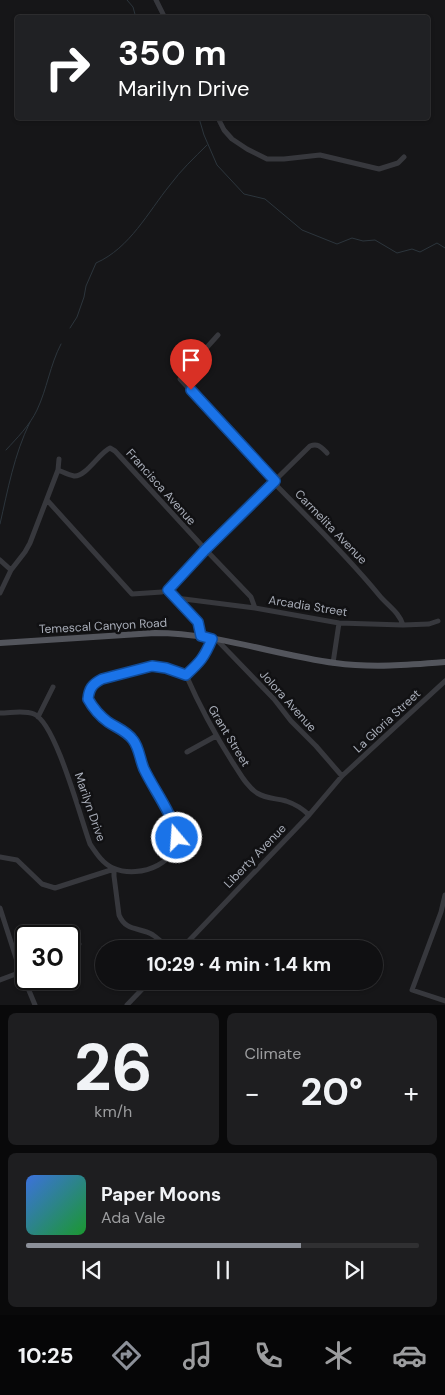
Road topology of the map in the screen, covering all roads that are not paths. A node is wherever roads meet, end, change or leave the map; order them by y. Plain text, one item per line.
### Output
1 (156, 0) edge
2 (164, 15) edge
3 (219, 120) edge
4 (404, 157) dead end
5 (218, 335) dead end
6 (327, 453) dead end
7 (59, 459) dead end
8 (58, 470) junction
9 (275, 481) junction
10 (47, 500) junction
11 (205, 550) junction
12 (0, 560) edge
13 (11, 570) junction
14 (168, 590) junction
15 (0, 594) edge
16 (176, 598) junction
17 (255, 608) junction
18 (438, 621) dead end
19 (339, 623) junction
20 (403, 625) junction
21 (201, 636) junction
22 (215, 640) junction
23 (0, 643) edge
24 (445, 662) edge
25 (333, 663) junction
26 (186, 675) junction
27 (445, 681) edge
28 (53, 687) dead end
29 (0, 714) edge
30 (38, 717) junction
31 (216, 736) junction
32 (186, 752) dead end
33 (342, 776) junction
34 (309, 814) junction
35 (0, 857) edge
36 (114, 869) junction
37 (445, 895) edge
38 (0, 908) edge
39 (6, 929) junction
40 (0, 930) edge
41 (159, 940) edge
42 (190, 940) edge
43 (15, 955) edge
44 (15, 974) edge
45 (0, 980) edge
46 (29, 990) edge
47 (141, 990) edge
48 (445, 1001) edge
49 (35, 1005) edge
50 (126, 1005) edge

1 - 2 street
3 - 4 street
5 - 9 street, Carmelita Avenue
6 - 9 street
7 - 8 street
8 - 10 street
8 - 11 street, Francisca Avenue
9 - 11 street
9 - 20 street, Carmelita Avenue
10 - 13 street
10 - 14 street
11 - 14 street
11 - 17 street, Francisca Avenue
12 - 13 street
13 - 15 street
14 - 16 street
16 - 17 street, Arcadia Street
16 - 21 street
17 - 19 street, Arcadia Street
18 - 20 street, Arcadia Street
19 - 20 street, Arcadia Street
19 - 25 street
21 - 22 main road, Temescal Canyon Road
21 - 23 main road, Temescal Canyon Road
22 - 25 main road, Temescal Canyon Road
22 - 26 street
22 - 33 street, Jolora Avenue
24 - 25 main road, Temescal Canyon Road
26 - 31 street, Grant Street
26 - 36 street
27 - 33 street, La Gloria Street
28 - 30 street
29 - 30 street
30 - 36 street, Marilyn Drive
31 - 32 street
31 - 34 street, Grant Street
33 - 34 street, Liberty Avenue
34 - 42 street, Liberty Avenue
35 - 36 street
36 - 41 street
37 - 48 street
38 - 39 street
39 - 40 street
39 - 43 street
44 - 45 street
46 - 49 street
47 - 50 street

